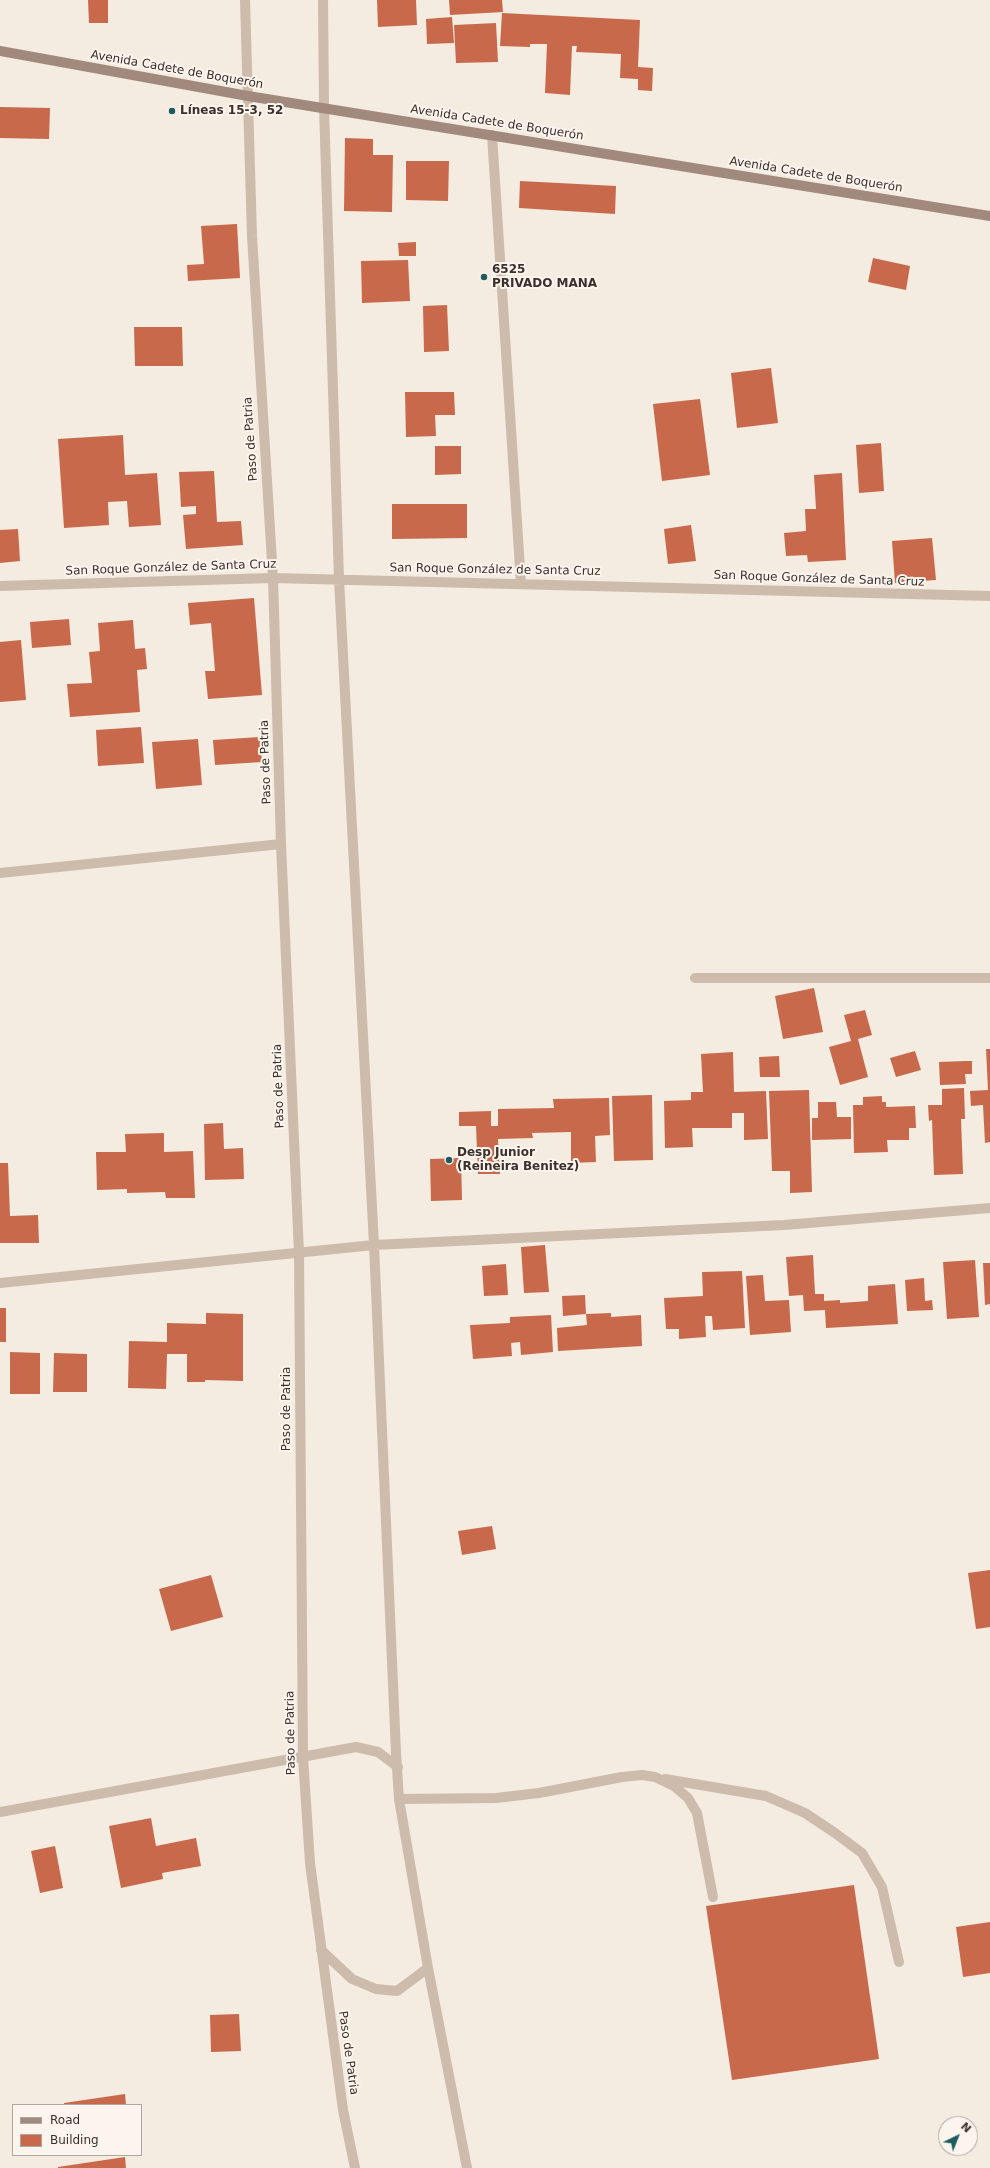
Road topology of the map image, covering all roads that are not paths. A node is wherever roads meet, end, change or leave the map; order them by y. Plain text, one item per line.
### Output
1 (245, 0) edge
2 (323, 0) edge
3 (0, 51) edge
4 (248, 96) junction
5 (324, 107) junction
6 (492, 135) junction
7 (990, 216) edge
8 (273, 578) junction
9 (339, 579) junction
10 (521, 584) junction
11 (0, 586) edge
12 (990, 596) edge
13 (282, 844) junction
14 (0, 873) edge
15 (695, 978) dead end
16 (990, 978) edge
17 (990, 1208) edge
18 (374, 1245) junction
19 (299, 1253) junction
20 (0, 1283) edge
21 (303, 1757) junction
22 (398, 1767) junction
23 (655, 1777) junction
24 (400, 1799) junction
25 (0, 1812) edge
26 (713, 1897) dead end
27 (321, 1950) junction
28 (899, 1962) dead end
29 (428, 1968) junction
30 (355, 2168) edge
31 (467, 2168) edge

1 - 4 street, Paso de Patria
2 - 5 street
3 - 4 main road, Avenida Cadete de Boquerón
4 - 5 main road, Avenida Cadete de Boquerón
4 - 8 street, Paso de Patria
5 - 6 main road, Avenida Cadete de Boquerón
5 - 9 street
6 - 7 main road, Avenida Cadete de Boquerón
6 - 10 street
8 - 9 street, San Roque González de Santa Cruz
8 - 11 street, San Roque González de Santa Cruz
8 - 13 street, Paso de Patria
9 - 10 street, San Roque González de Santa Cruz
9 - 18 street
10 - 12 street, San Roque González de Santa Cruz
13 - 14 street
13 - 19 street, Paso de Patria
15 - 16 street
17 - 18 street
18 - 19 street
18 - 22 street
19 - 20 street
19 - 21 street, Paso de Patria
21 - 22 street
21 - 25 street
21 - 27 street, Paso de Patria
22 - 24 street
23 - 24 street
23 - 26 street
23 - 28 street
24 - 29 street
27 - 29 street
27 - 30 street, Paso de Patria
29 - 31 street

